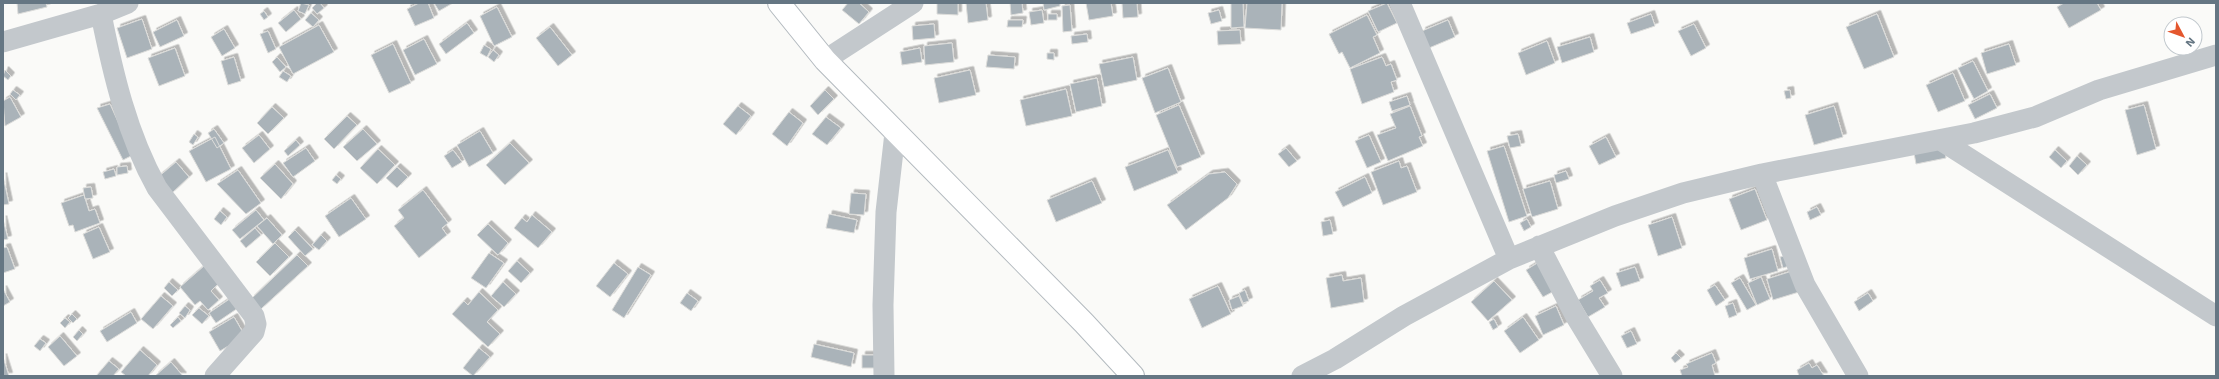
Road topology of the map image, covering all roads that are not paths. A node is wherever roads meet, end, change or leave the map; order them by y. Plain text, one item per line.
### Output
1 (128, 3) edge
2 (779, 3) edge
3 (913, 3) edge
4 (1400, 3) edge
5 (100, 14) junction
6 (3, 42) edge
7 (2216, 55) edge
8 (826, 60) junction
9 (895, 133) junction
10 (1942, 141) junction
11 (1762, 174) junction
12 (1540, 246) junction
13 (1509, 259) junction
14 (2216, 316) edge
15 (215, 376) edge
16 (884, 376) edge
17 (1133, 376) edge
18 (1302, 376) edge
19 (1612, 376) edge
20 (1858, 376) edge

1 - 5 street
2 - 8 street
3 - 8 street
4 - 13 street
5 - 6 street
5 - 15 street
7 - 10 street
8 - 9 street
9 - 16 street
9 - 17 street
10 - 11 street
10 - 14 street
11 - 12 street
11 - 20 street
12 - 13 street
12 - 19 street
13 - 18 street

